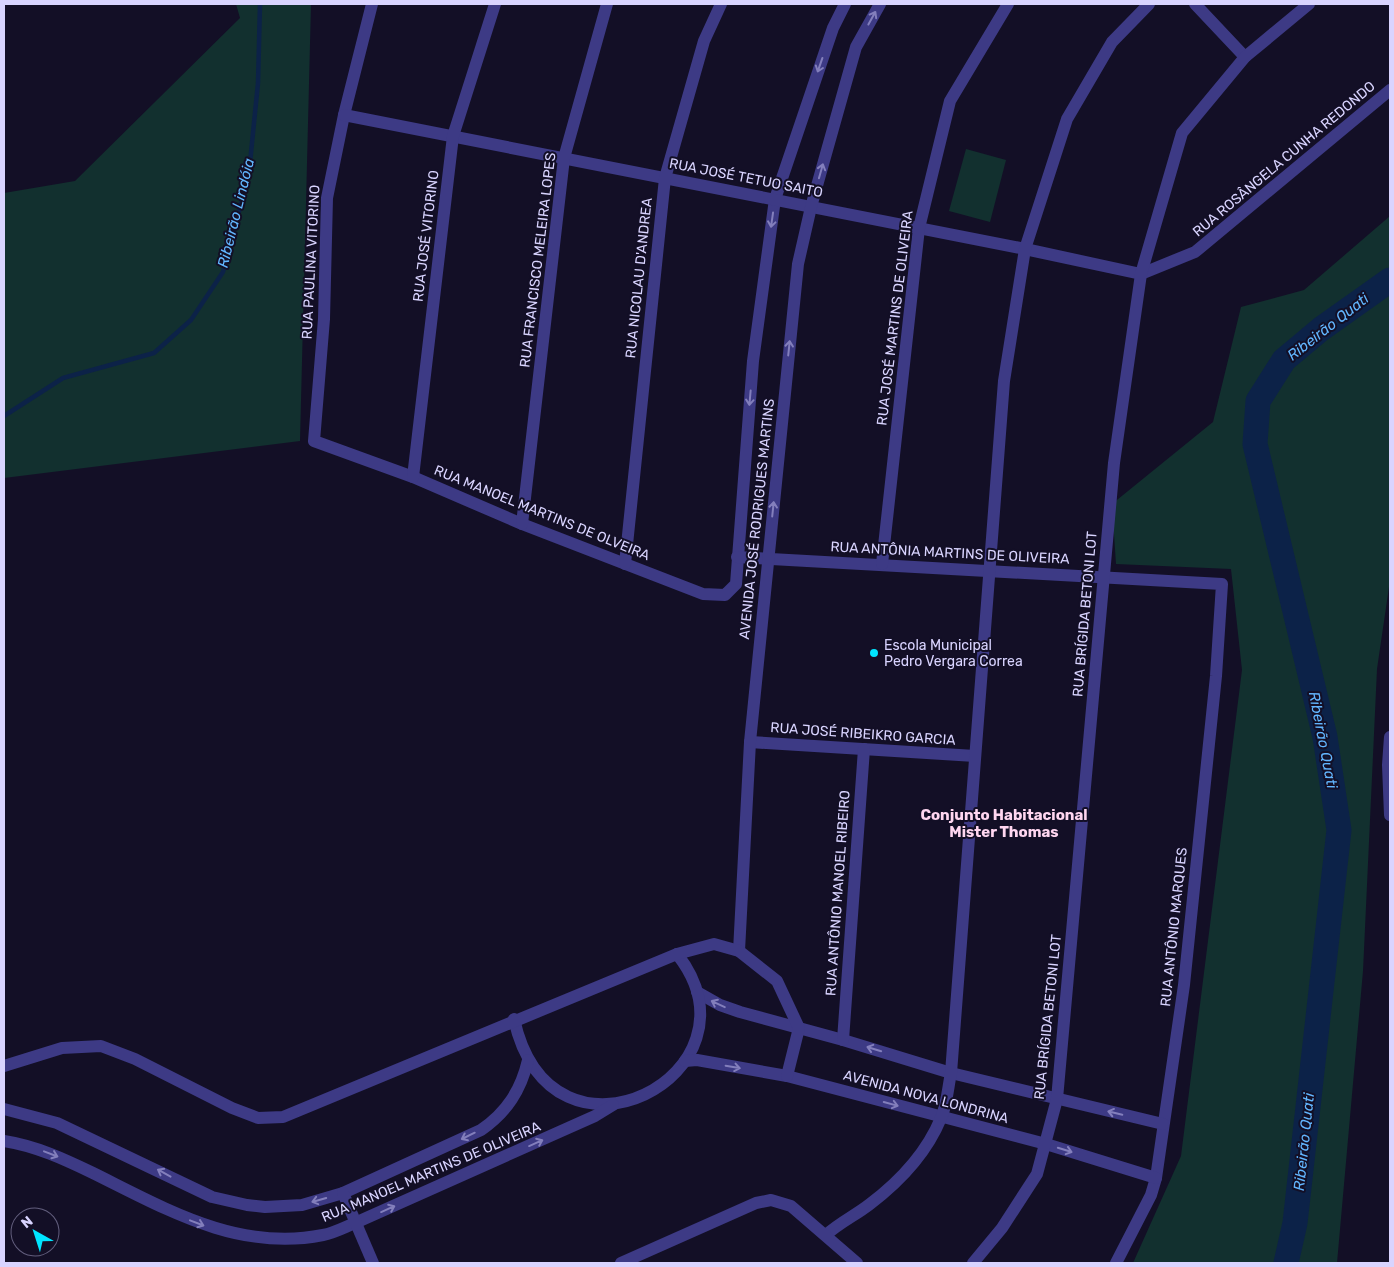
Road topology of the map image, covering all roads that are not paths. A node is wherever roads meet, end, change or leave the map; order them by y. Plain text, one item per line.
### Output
1 (372, 4) edge
2 (495, 4) edge
3 (607, 4) edge
4 (721, 4) edge
5 (845, 4) edge
6 (880, 4) edge
7 (1008, 4) edge
8 (1149, 4) edge
9 (1195, 4) edge
10 (1309, 4) edge
11 (1245, 57) junction
12 (1390, 90) edge
13 (344, 115) junction
14 (453, 136) junction
15 (564, 158) junction
16 (665, 178) junction
17 (775, 199) junction
18 (811, 207) junction
19 (918, 228) junction
20 (1025, 249) junction
21 (1141, 274) junction
22 (314, 437) joint
23 (413, 477) junction
24 (522, 524) junction
25 (737, 557) junction
26 (768, 558) junction
27 (625, 564) junction
28 (882, 564) junction
29 (989, 570) junction
30 (1103, 576) junction
31 (1222, 584) joint
32 (1390, 737) edge
33 (750, 742) junction
34 (864, 749) junction
35 (975, 756) junction
36 (1389, 764) edge
37 (1390, 815) edge
38 (740, 951) junction
39 (677, 954) junction
40 (697, 992) junction
41 (514, 1019) junction
42 (799, 1028) junction
43 (843, 1040) junction
44 (528, 1060) junction
45 (685, 1061) junction
46 (4, 1066) edge
47 (951, 1073) junction
48 (787, 1076) junction
49 (1057, 1099) junction
50 (613, 1104) junction
51 (4, 1109) edge
52 (941, 1118) junction
53 (1163, 1124) junction
54 (4, 1141) edge
55 (1046, 1144) junction
56 (1156, 1178) junction
57 (343, 1193) junction
58 (356, 1223) junction
59 (826, 1235) junction
60 (373, 1263) edge
61 (621, 1263) edge
62 (857, 1263) edge
63 (973, 1263) edge
64 (1116, 1263) edge

1 - 13 street, RUA PAULINA VITORINO
2 - 14 street, RUA JOSÉ VITORINO
3 - 15 street, RUA FRANCISCO MELEIRA LOPES
4 - 16 street, RUA NICOLAU D'ANDREA
5 -> 17 street, AVENIDA JOSÉ RODRIGUES MARTINS
18 -> 6 street, AVENIDA JOSÉ RODRIGUES MARTINS
7 - 19 street, RUA JOSÉ MARTINS DE OLIVEIRA
8 - 20 street
9 - 11 street
10 - 11 street, RUA BRÍGIDA BETONI LOT
11 - 21 street, RUA BRÍGIDA BETONI LOT
12 - 21 street, RUA ROSÂNGELA CUNHA REDONDO
13 - 14 street, RUA JOSÉ TETUO SAITO
13 - 22 street, RUA PAULINA VITORINO
14 - 15 street, RUA JOSÉ TETUO SAITO
14 - 23 street, RUA JOSÉ VITORINO
15 - 16 street, RUA JOSÉ TETUO SAITO
15 - 24 street, RUA FRANCISCO MELEIRA LOPES
16 - 17 street, RUA JOSÉ TETUO SAITO
16 - 27 street, RUA NICOLAU D'ANDREA
17 - 18 street, RUA JOSÉ TETUO SAITO
17 -> 25 street, AVENIDA JOSÉ RODRIGUES MARTINS
18 - 19 street, RUA JOSÉ TETUO SAITO
26 -> 18 street, AVENIDA JOSÉ RODRIGUES MARTINS
19 - 20 street, RUA JOSÉ TETUO SAITO
19 - 28 street, RUA JOSÉ MARTINS DE OLIVEIRA
20 - 21 street, RUA JOSÉ TETUO SAITO
20 - 29 street
21 - 30 street, RUA BRÍGIDA BETONI LOT
22 - 23 street, RUA MANOEL MARTINS DE OLVEIRA
23 - 24 street, RUA MANOEL MARTINS DE OLVEIRA
24 - 27 street, RUA MANOEL MARTINS DE OLVEIRA
25 - 26 street, RUA ANTÔNIA MARTINS DE OLIVEIRA
25 - 27 street, RUA MANOEL MARTINS DE OLVEIRA
26 - 28 street, RUA ANTÔNIA MARTINS DE OLIVEIRA
26 - 33 street, AVENIDA JOSÉ RODRIGUES MARTINS
28 - 29 street, RUA ANTÔNIA MARTINS DE OLIVEIRA
29 - 30 street, RUA ANTÔNIA MARTINS DE OLIVEIRA
29 - 35 street
30 - 31 street, RUA ANTÔNIA MARTINS DE OLIVEIRA
30 - 49 street, RUA BRÍGIDA BETONI LOT
31 - 53 street, RUA ANTÔNIO MARQUES
32 - 36 street
33 - 34 street, RUA JOSÉ RIBEIKRO GARCIA
33 - 38 street, AVENIDA JOSÉ RODRIGUES MARTINS
34 - 35 street, RUA JOSÉ RIBEIKRO GARCIA
34 - 43 street, RUA ANTÔNIO MANOEL RIBEIRO
35 - 47 street
36 - 37 street
38 - 39 street
38 - 42 street
39 - 40 street
39 - 41 street
42 -> 40 street
40 - 45 street
41 - 44 street
41 - 46 street
42 - 43 street
42 - 48 street
47 -> 43 street
44 - 50 street
44 -> 57 street
45 -> 48 street, AVENIDA NOVA LONDRINA
45 - 50 street
47 - 49 street
47 - 52 street
48 -> 52 street, AVENIDA NOVA LONDRINA
53 -> 49 street
49 - 55 street, RUA BRÍGIDA BETONI LOT
58 -> 50 street, RUA MANOEL MARTINS DE OLIVEIRA
57 -> 51 street
52 - 55 street, AVENIDA NOVA LONDRINA
52 - 59 street
53 - 56 street, RUA ANTÔNIO MARQUES
54 -> 58 street, RUA MANOEL MARTINS DE OLIVEIRA
55 -> 56 street, AVENIDA NOVA LONDRINA
55 - 63 street, RUA BRÍGIDA BETONI LOT
56 - 64 street, RUA ANTÔNIO MARQUES
57 - 58 street
58 - 60 street
59 - 61 street
59 - 62 street

